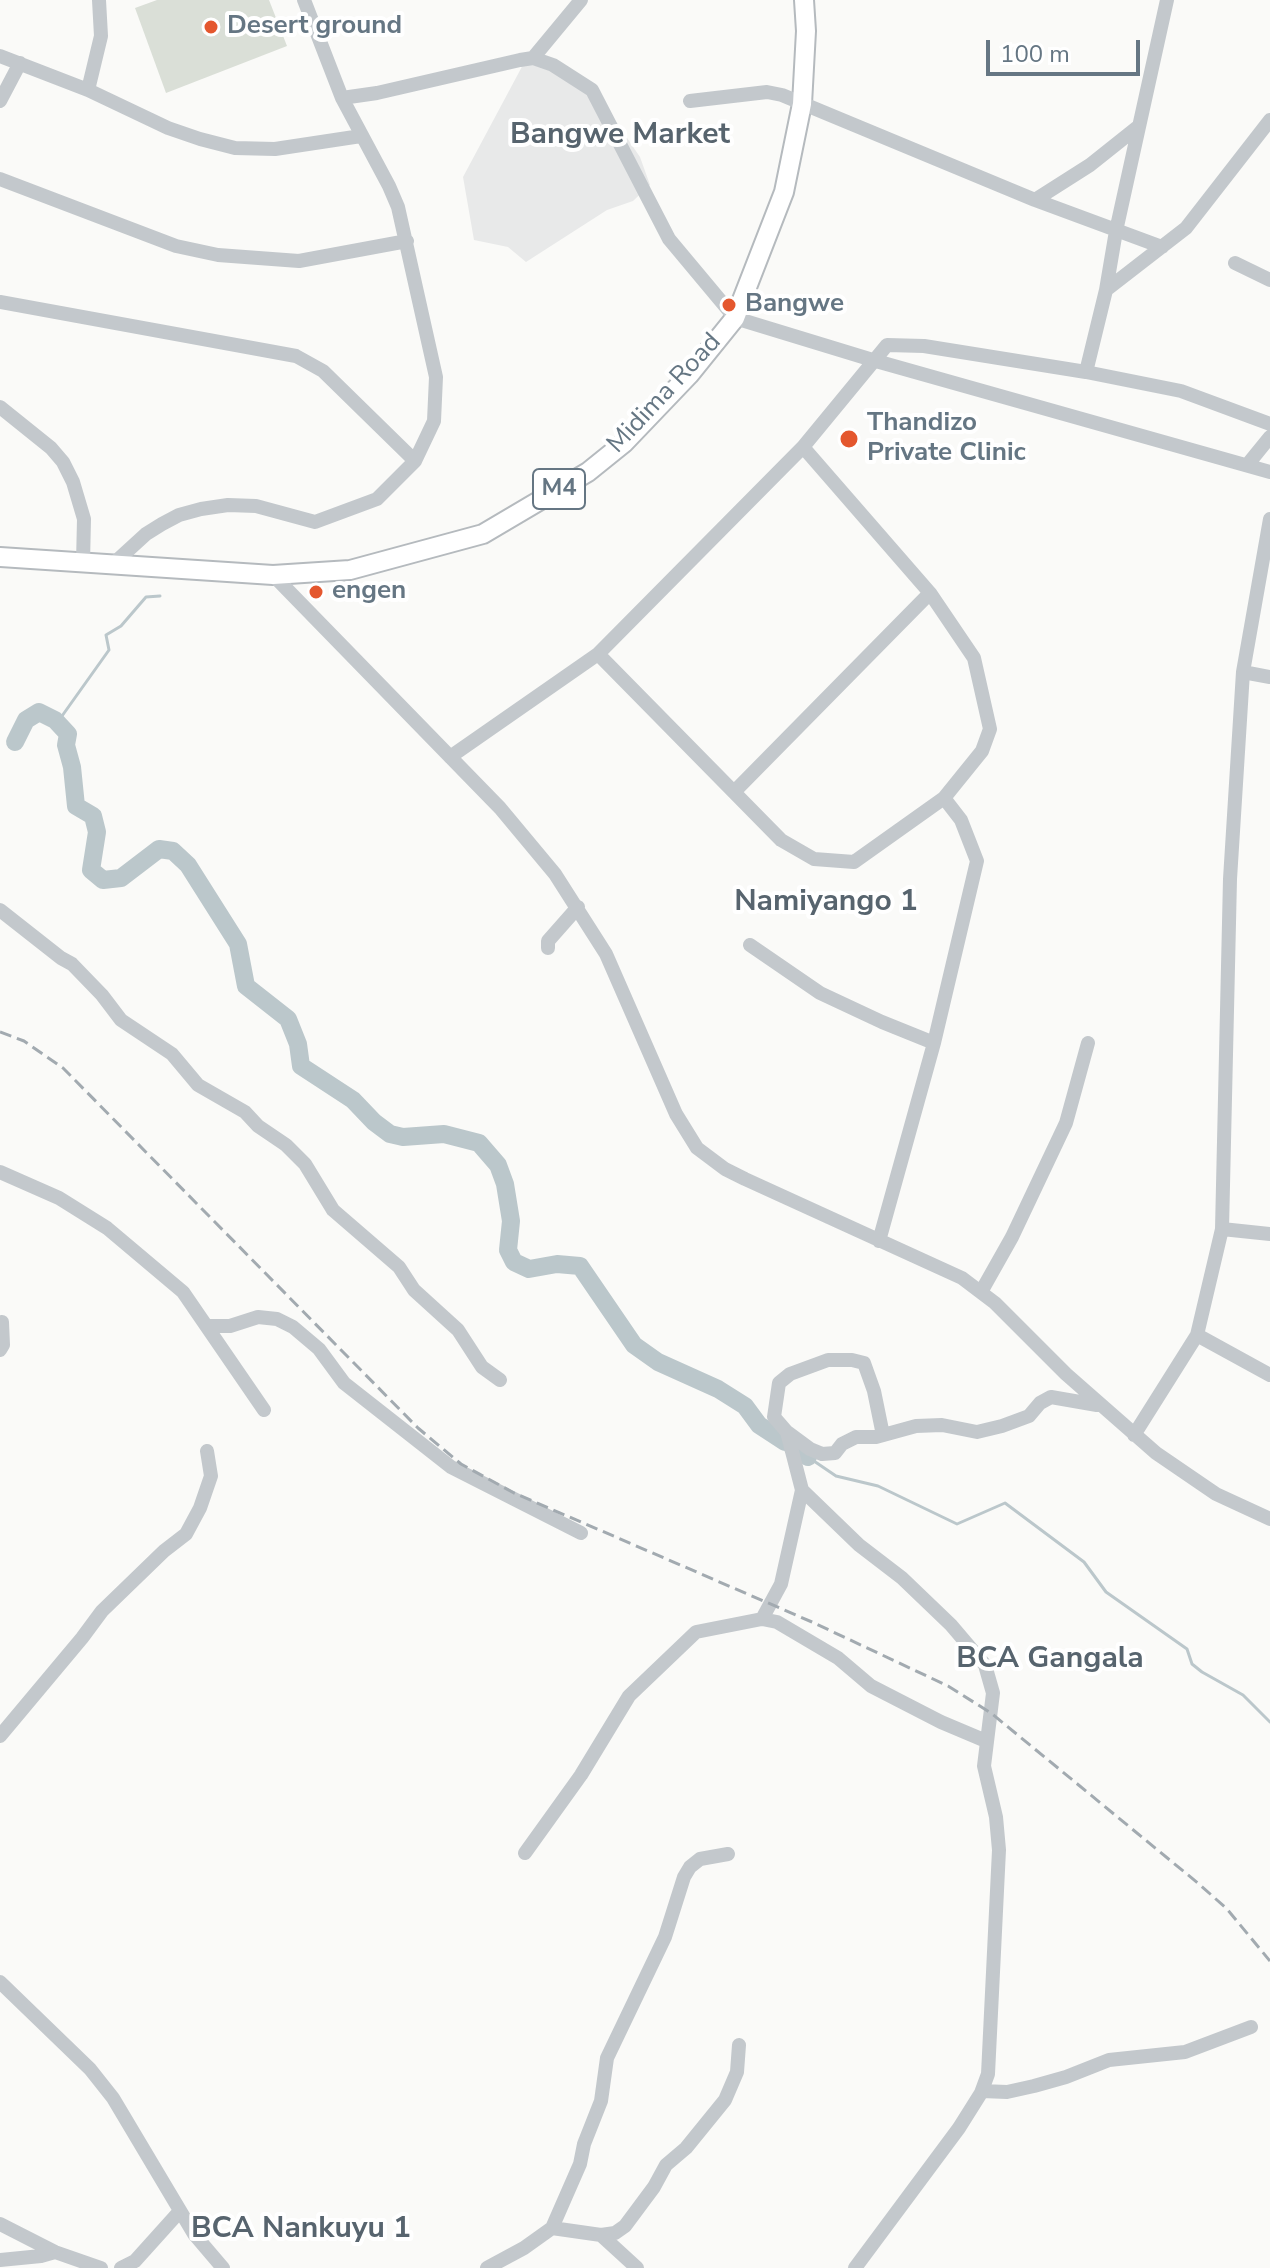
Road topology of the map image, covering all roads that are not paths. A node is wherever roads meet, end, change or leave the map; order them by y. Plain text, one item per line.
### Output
1 (99, 0) edge
2 (304, 0) edge
3 (581, 0) edge
4 (804, 0) edge
5 (1167, 0) edge
6 (0, 56) edge
7 (533, 58) junction
8 (20, 63) junction
9 (88, 90) junction
10 (342, 98) junction
11 (0, 101) edge
12 (690, 101) dead end
13 (802, 104) junction
14 (1270, 120) edge
15 (1139, 126) junction
16 (361, 136) junction
17 (0, 179) edge
18 (1035, 200) junction
19 (1116, 231) junction
20 (407, 241) junction
21 (1162, 247) junction
22 (1235, 263) dead end
23 (1270, 280) edge
24 (1106, 290) junction
25 (0, 302) edge
26 (735, 318) junction
27 (876, 361) junction
28 (1086, 372) junction
29 (0, 407) edge
30 (1270, 424) edge
31 (1270, 437) edge
32 (803, 447) junction
33 (415, 461) junction
34 (1248, 464) junction
35 (1270, 472) edge
36 (1270, 519) edge
37 (0, 557) edge
38 (83, 563) junction
39 (111, 566) junction
40 (273, 575) junction
41 (930, 593) junction
42 (598, 654) junction
43 (1243, 672) junction
44 (1270, 677) edge
45 (450, 757) junction
46 (734, 792) junction
47 (944, 798) junction
48 (578, 907) junction
49 (0, 910) edge
50 (750, 945) dead end
51 (548, 948) dead end
52 (934, 1043) junction
53 (1088, 1043) dead end
54 (0, 1172) edge
55 (1222, 1229) junction
56 (1270, 1234) edge
57 (879, 1241) junction
58 (981, 1292) junction
59 (2, 1322) edge
60 (207, 1326) junction
61 (1197, 1335) junction
62 (0, 1350) edge
63 (1270, 1375) edge
64 (500, 1380) dead end
65 (1101, 1406) junction
66 (264, 1410) dead end
67 (787, 1432) junction
68 (883, 1435) junction
69 (1134, 1435) junction
70 (207, 1451) dead end
71 (802, 1490) junction
72 (1270, 1519) edge
73 (581, 1533) dead end
74 (762, 1619) junction
75 (0, 1736) edge
76 (986, 1741) junction
77 (525, 1853) dead end
78 (728, 1854) dead end
79 (0, 1982) edge
80 (1251, 2027) dead end
81 (739, 2045) dead end
82 (982, 2091) junction
83 (180, 2211) junction
84 (0, 2224) edge
85 (552, 2228) junction
86 (601, 2235) junction
87 (55, 2252) junction
88 (0, 2260) edge
89 (99, 2268) edge
90 (121, 2268) edge
91 (223, 2268) edge
92 (487, 2268) edge
93 (637, 2268) edge
94 (855, 2268) edge

1 - 9 street
2 - 10 street
3 - 7 street
4 - 13 main road, Midima Road / M4
5 - 15 street
6 - 8 street
7 - 10 street
7 - 26 street
8 - 9 street
8 - 11 street
9 - 16 street
10 - 16 street
12 - 13 street
13 - 18 street
13 - 26 main road, Midima Road / M4
14 - 21 street
15 - 18 street
15 - 19 street
16 - 20 street
17 - 20 street
18 - 19 street
19 - 21 street
19 - 24 street
20 - 33 street
21 - 24 street
22 - 23 street
24 - 28 street
25 - 33 street
26 - 27 street
26 - 40 main road, Midima Road / M4
27 - 28 street
27 - 32 street
27 - 34 street
28 - 30 street
29 - 38 street
31 - 34 street
32 - 41 street
32 - 42 street
33 - 39 street
34 - 35 street
36 - 43 street
37 - 38 main road, Midima Road / M4
38 - 39 main road, Midima Road / M4
39 - 40 main road, Midima Road / M4
40 - 45 street
41 - 46 street
41 - 47 street
42 - 45 street
42 - 46 street
43 - 44 street
43 - 55 street
45 - 48 street
46 - 47 street
47 - 52 street
48 - 51 street
48 - 57 street
49 - 64 street
50 - 52 street
52 - 57 street
53 - 58 street
54 - 60 street
55 - 56 street
55 - 61 street
57 - 58 street
58 - 65 street
59 - 62 street
60 - 66 street
60 - 73 street
61 - 63 street
61 - 69 street
65 - 68 street
65 - 69 street
67 - 68 street
67 - 68 street
67 - 71 street
69 - 72 street
70 - 75 street
71 - 74 street
71 - 76 street
74 - 76 street
74 - 77 street
76 - 82 street
78 - 85 street
79 - 83 street
80 - 82 street
81 - 86 street
82 - 94 street
83 - 90 street
83 - 91 street
84 - 87 street
85 - 86 street
85 - 92 street
86 - 93 street
87 - 88 street
87 - 89 street

